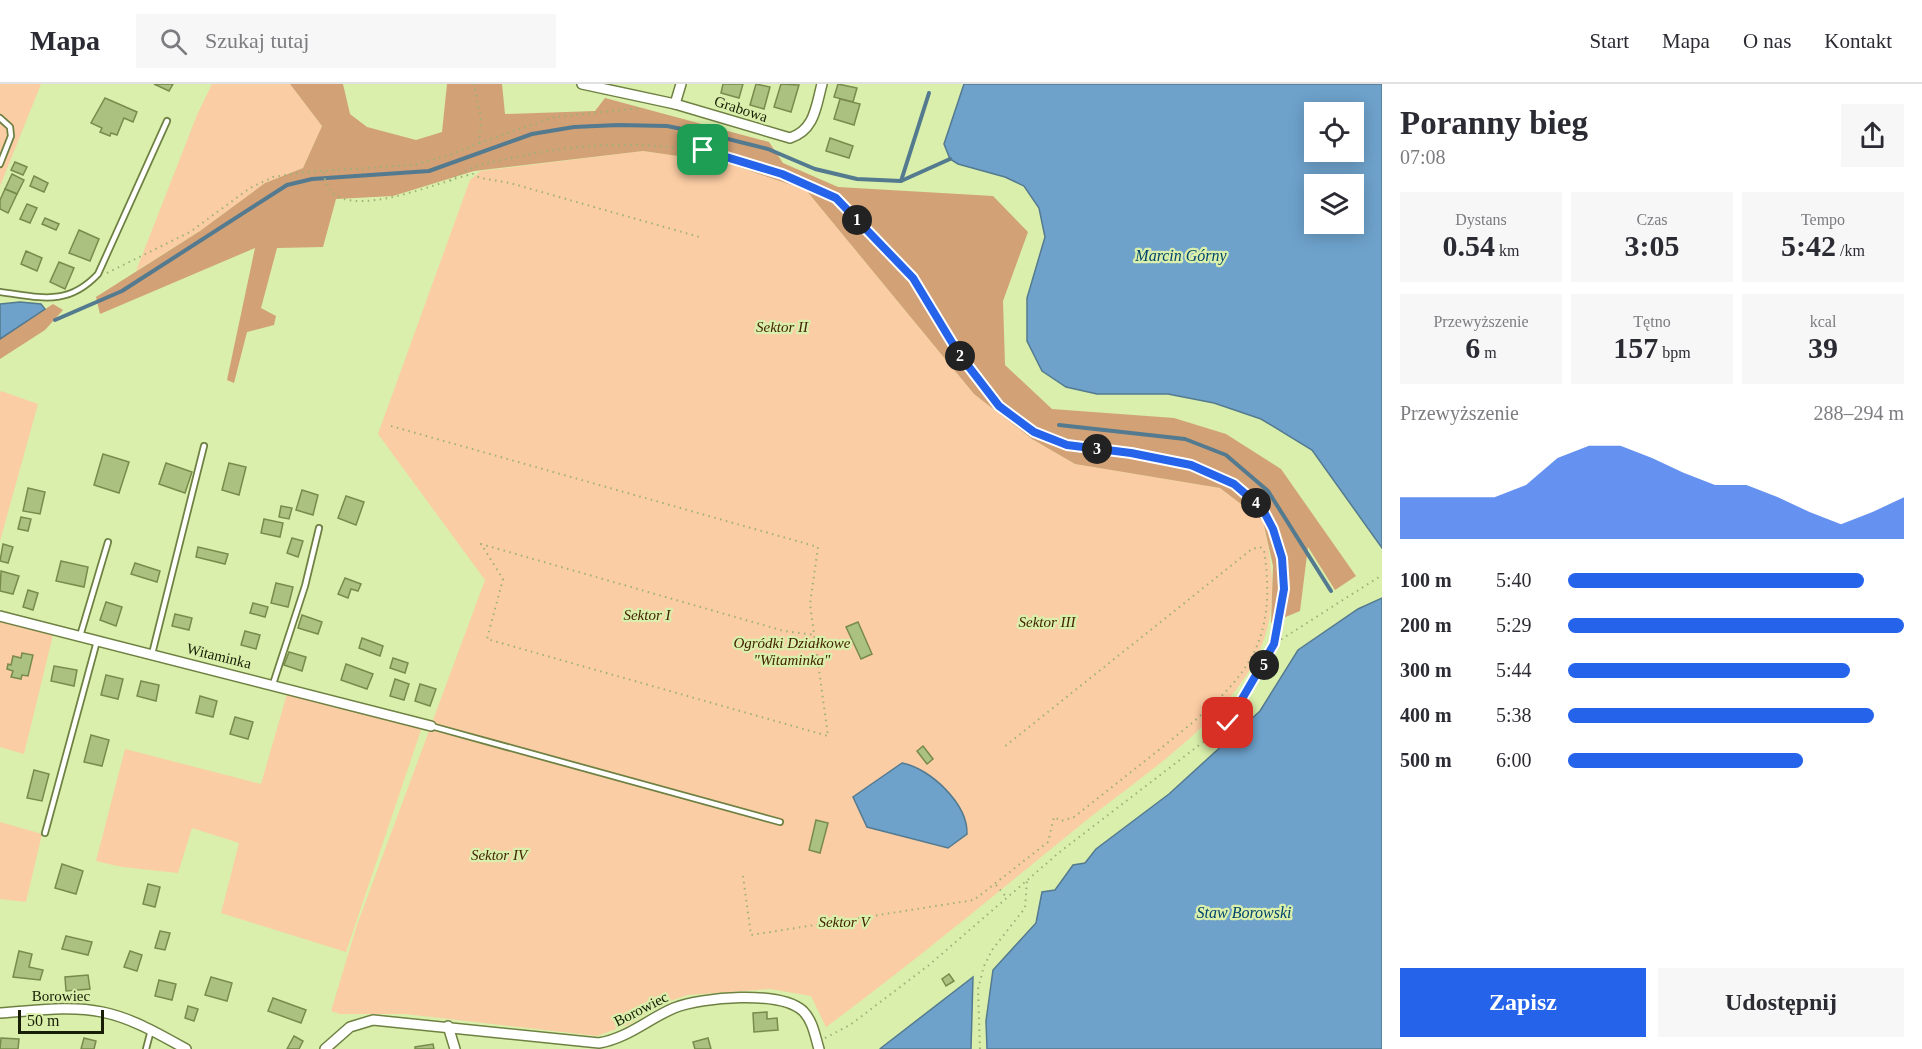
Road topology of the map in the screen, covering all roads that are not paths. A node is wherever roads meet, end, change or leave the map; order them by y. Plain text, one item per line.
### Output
1 (582, 84) edge
2 (681, 84) edge
3 (822, 84) edge
4 (675, 104) junction
5 (0, 118) edge
6 (167, 121) dead end
7 (0, 164) edge
8 (0, 292) edge
9 (204, 446) dead end
10 (320, 528) dead end
11 (108, 542) dead end
12 (0, 616) edge
13 (80, 636) junction
14 (97, 641) junction
15 (152, 654) junction
16 (273, 684) junction
17 (431, 726) joint
18 (780, 822) dead end
19 (45, 833) dead end
20 (0, 1013) edge
21 (448, 1026) junction
22 (151, 1030) junction
23 (818, 1046) edge
24 (146, 1049) edge
25 (186, 1049) edge
26 (325, 1049) edge
27 (455, 1049) edge

1 - 4 street, Grabowa
2 - 4 street
3 - 4 street, Grabowa
5 - 7 lane
6 - 8 lane
9 - 15 lane
10 - 16 lane
11 - 13 lane
12 - 13 street, Witaminka
13 - 14 street, Witaminka
14 - 15 street, Witaminka
14 - 19 lane
15 - 16 street, Witaminka
16 - 17 street, Witaminka
17 - 18 lane
20 - 22 street, Borowiec
21 - 23 street, Borowiec
21 - 26 street, Borowiec
21 - 27 street
22 - 24 lane
22 - 25 street, Borowiec

